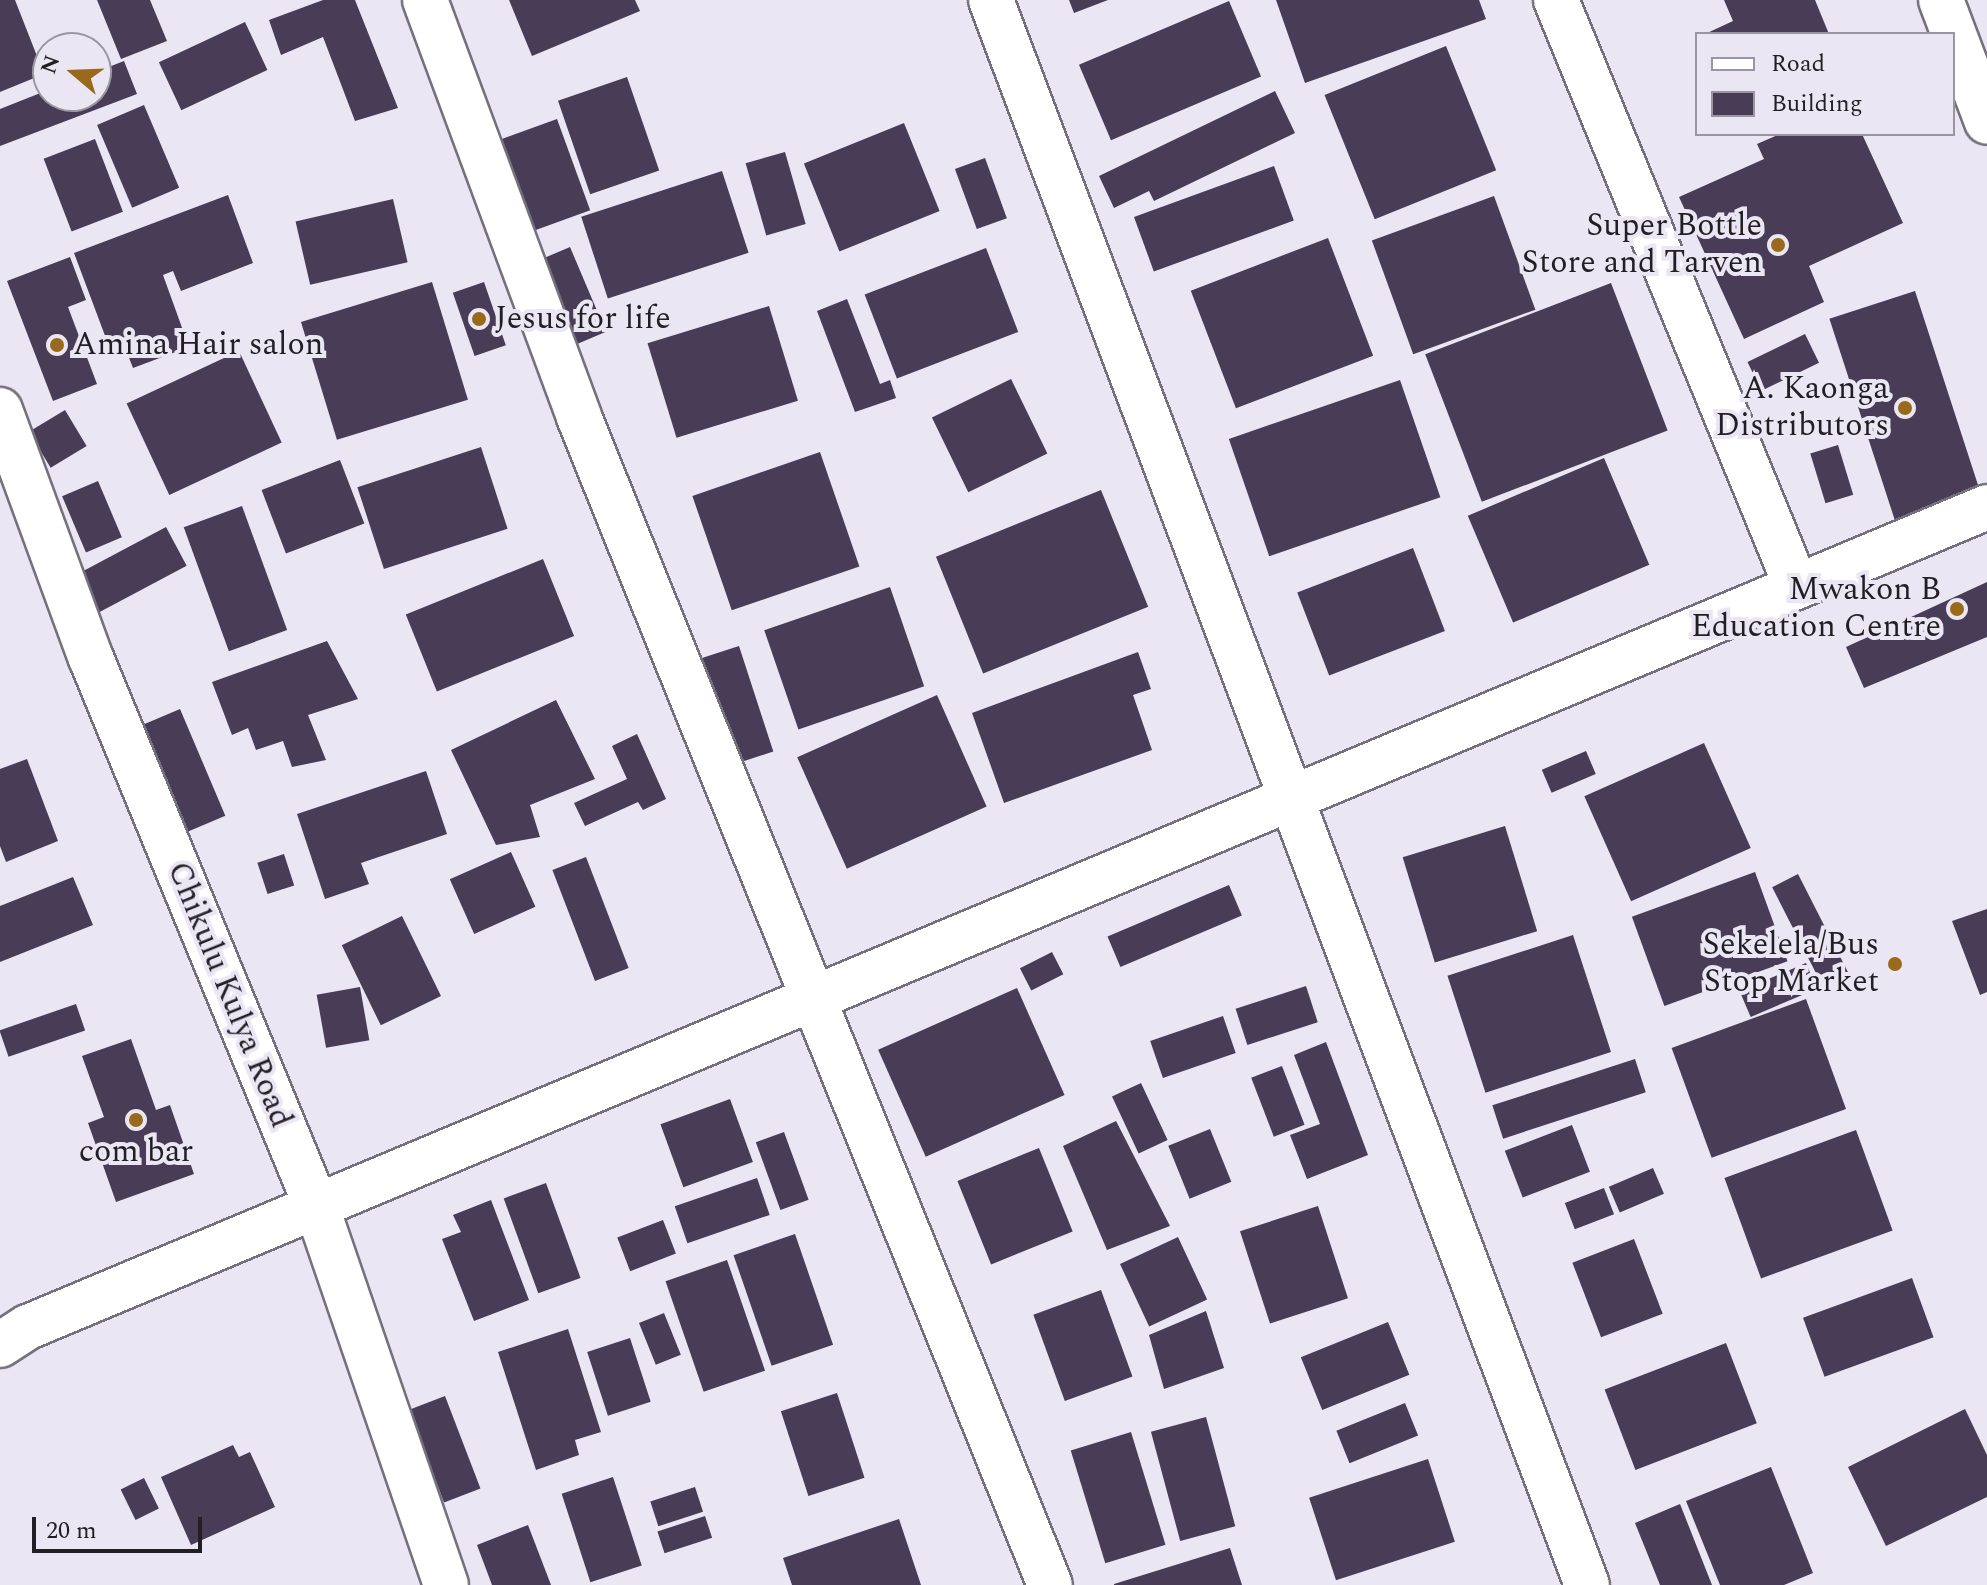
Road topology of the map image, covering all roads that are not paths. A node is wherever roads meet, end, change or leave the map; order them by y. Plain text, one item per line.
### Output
1 (425, 0) edge
2 (991, 0) edge
3 (1556, 0) edge
4 (1941, 0) edge
5 (1953, 32) edge
6 (1955, 37) edge
7 (1987, 122) edge
8 (0, 410) edge
9 (1987, 507) edge
10 (1795, 583) junction
11 (1291, 797) junction
12 (816, 1001) junction
13 (317, 1208) junction
14 (0, 1345) edge
15 (446, 1585) edge
16 (1050, 1585) edge
17 (1587, 1585) edge

1 - 12 street
2 - 11 street
3 - 10 street
4 - 5 street
6 - 7 street
8 - 13 street, Chikulu Kulya Road
9 - 10 street
10 - 11 street
11 - 12 street
11 - 17 street
12 - 13 street
12 - 16 street
13 - 14 street
13 - 15 street, Chikulu Kulya Road

